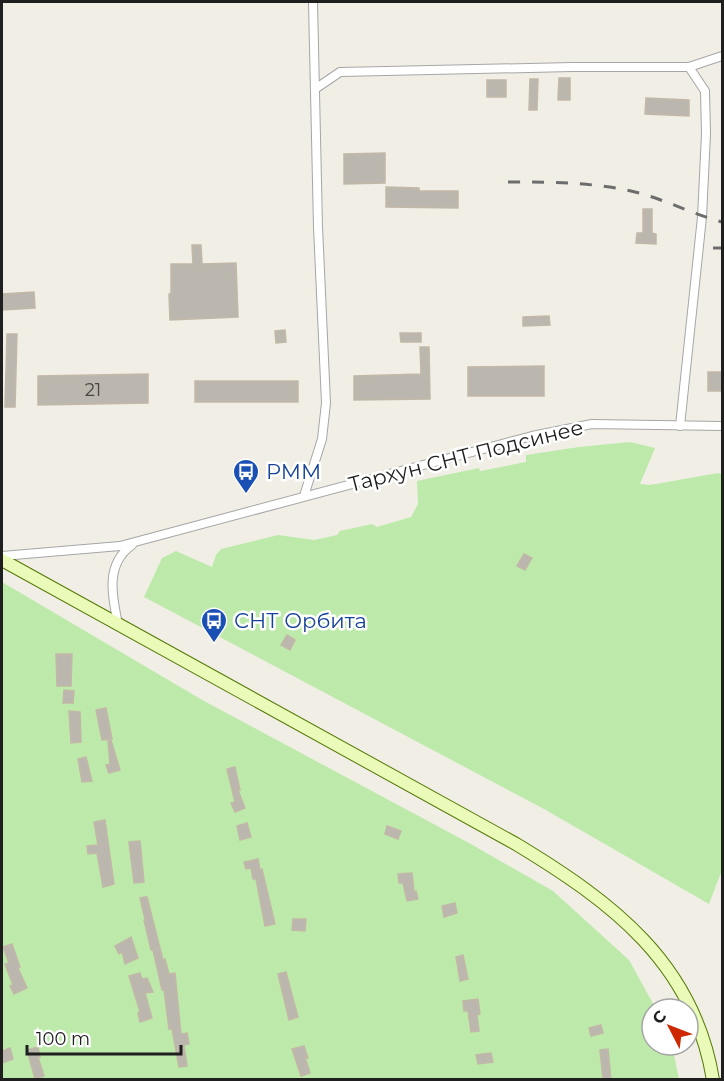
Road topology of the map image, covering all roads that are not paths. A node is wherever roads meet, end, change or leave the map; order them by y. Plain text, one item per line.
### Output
1 (313, 2) edge
2 (723, 56) edge
3 (689, 67) junction
4 (315, 89) junction
5 (680, 426) junction
6 (723, 426) edge
7 (304, 496) junction
8 (135, 542) junction
9 (2, 558) edge
10 (118, 624) junction
11 (713, 1080) edge

1 - 4 street
2 - 3 street
3 - 4 street
3 - 5 street
4 - 7 street
5 - 6 street, Тархун СНТ Подсинее
5 - 7 street, Тархун СНТ Подсинее
7 - 8 street, Тархун СНТ Подсинее
8 - 9 street, Тархун СНТ Подсинее
8 - 10 street
9 - 10 main road
10 - 11 main road

